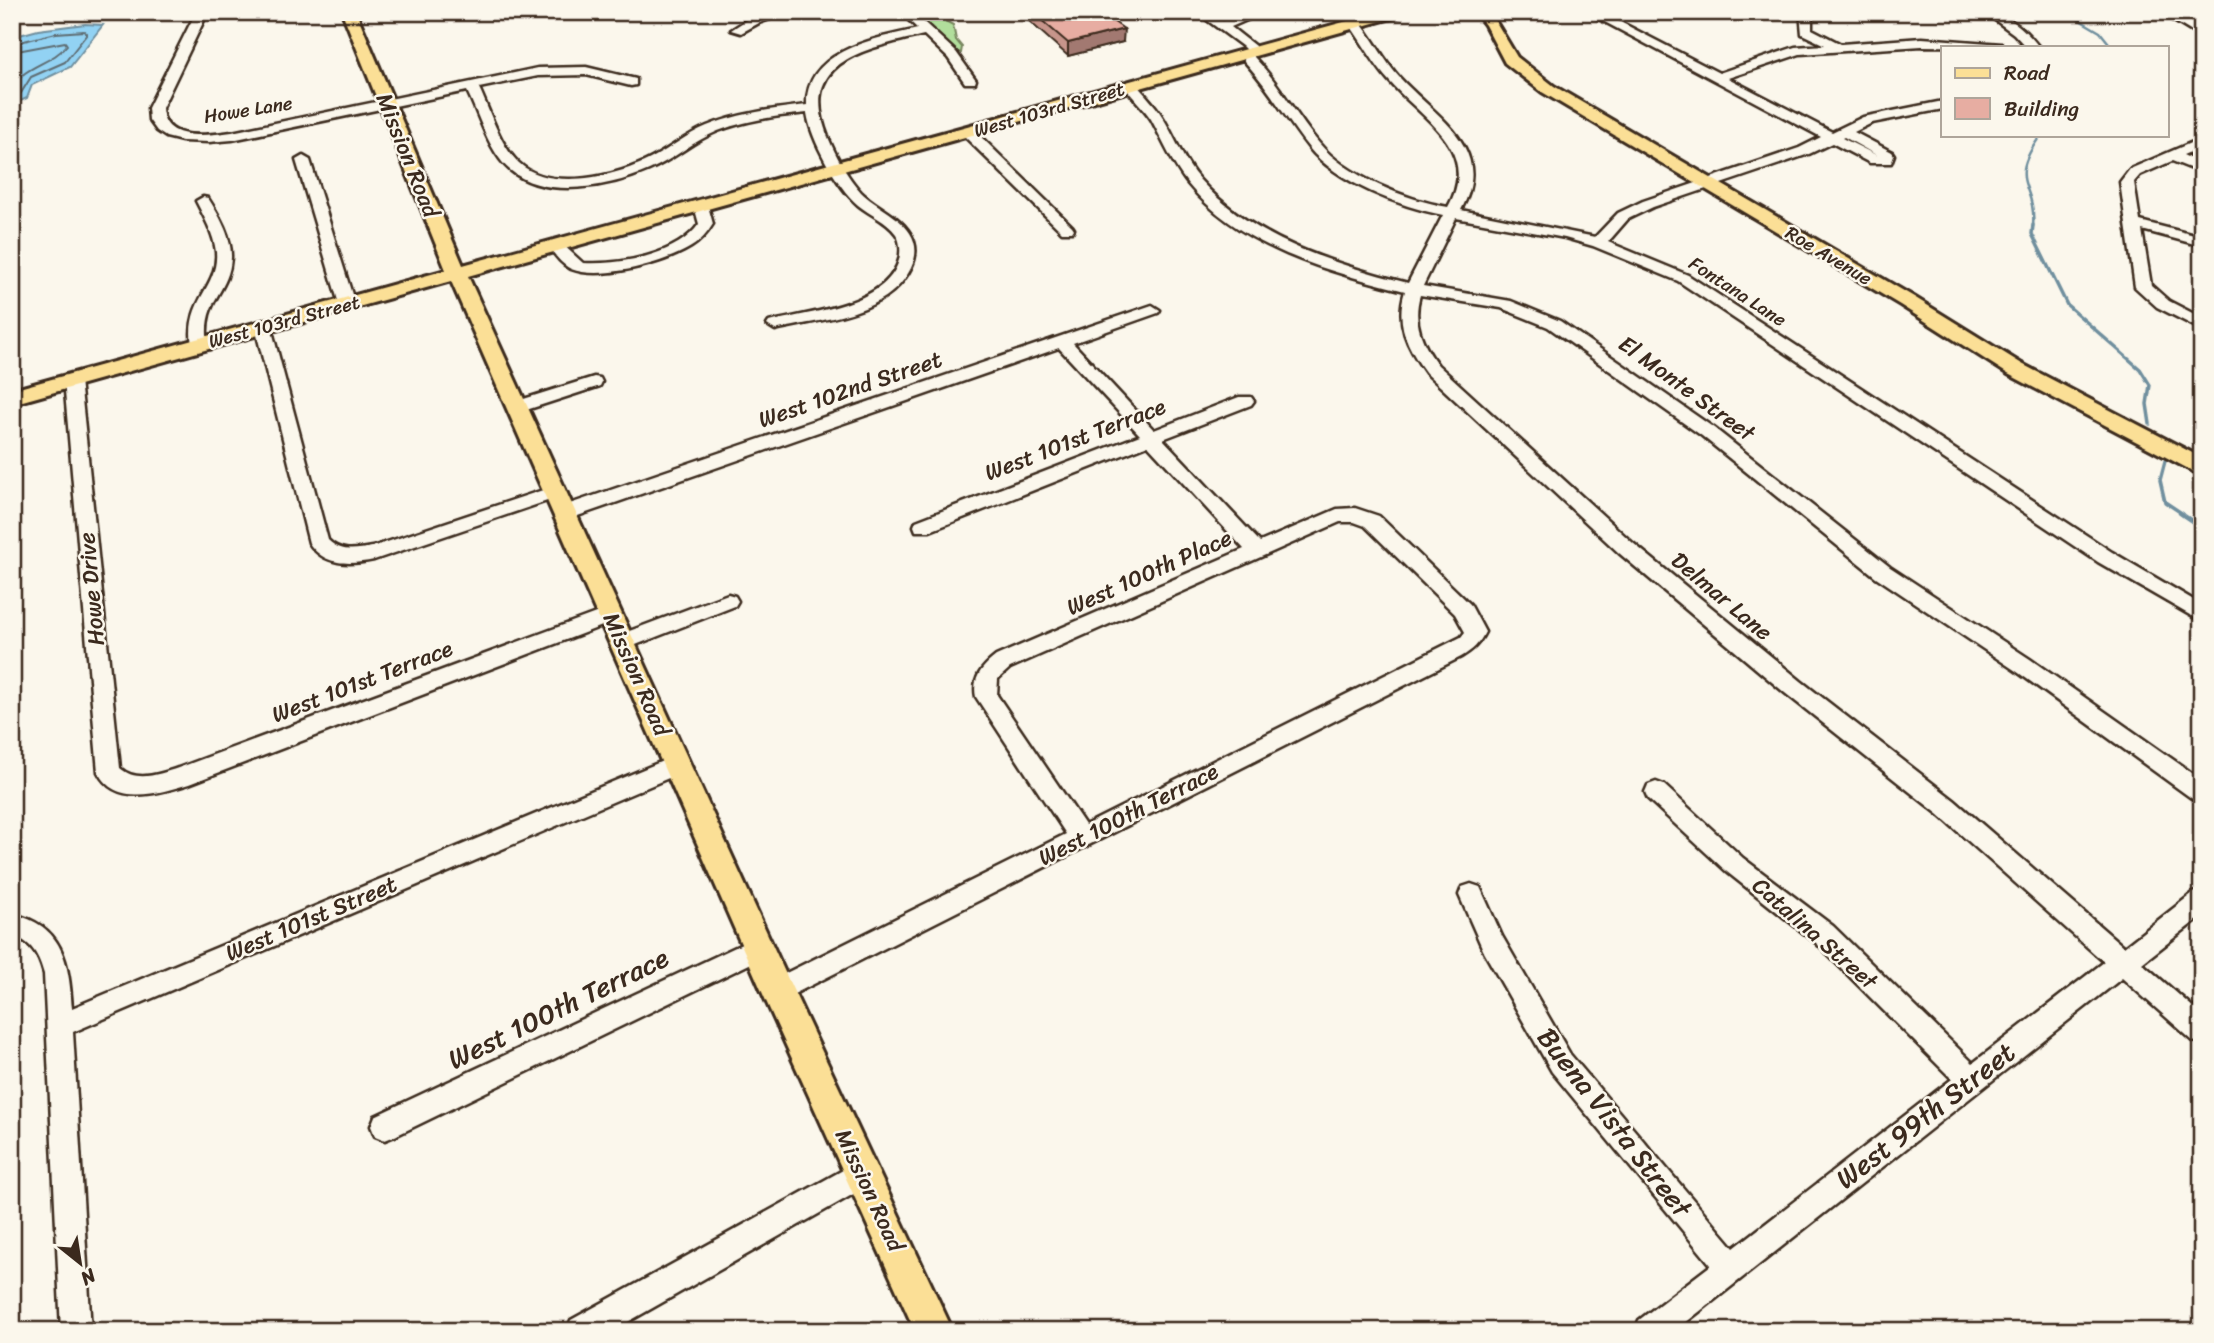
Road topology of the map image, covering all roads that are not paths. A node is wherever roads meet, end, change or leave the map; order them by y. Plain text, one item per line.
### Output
1 (202, 12) edge
2 (349, 12) edge
3 (784, 12) edge
4 (906, 12) edge
5 (1202, 12) edge
6 (1259, 12) edge
7 (1397, 12) edge
8 (1482, 12) edge
9 (1592, 12) edge
10 (1806, 12) edge
11 (1990, 12) edge
12 (2165, 12) edge
13 (1355, 24) junction
14 (1222, 26) junction
15 (737, 30) dead end
16 (926, 31) junction
17 (1805, 31) junction
18 (2202, 34) edge
19 (1983, 46) edge
20 (2032, 46) edge
21 (1841, 47) junction
22 (1799, 50) junction
23 (1250, 53) junction
24 (1717, 78) junction
25 (970, 80) dead end
26 (631, 82) dead end
27 (471, 85) junction
28 (1130, 86) junction
29 (388, 104) junction
30 (1941, 105) edge
31 (812, 108) junction
32 (968, 132) junction
33 (1836, 134) junction
34 (2202, 142) edge
35 (2171, 155) junction
36 (303, 159) dead end
37 (837, 168) junction
38 (2202, 169) edge
39 (1712, 184) junction
40 (203, 201) dead end
41 (701, 206) junction
42 (1452, 213) junction
43 (2133, 224) junction
44 (1067, 229) dead end
45 (2202, 242) edge
46 (1598, 243) junction
47 (556, 246) junction
48 (457, 274) junction
49 (1414, 289) junction
50 (347, 304) junction
51 (1152, 310) dead end
52 (775, 325) dead end
53 (2202, 325) edge
54 (263, 327) junction
55 (1062, 341) junction
56 (200, 345) junction
57 (72, 380) junction
58 (594, 382) dead end
59 (12, 397) edge
60 (1245, 401) dead end
61 (517, 407) junction
62 (1151, 438) junction
63 (2202, 468) edge
64 (560, 503) junction
65 (923, 526) dead end
66 (1257, 551) junction
67 (727, 601) dead end
68 (611, 615) junction
69 (2202, 615) edge
70 (1475, 632) joint
71 (622, 642) junction
72 (677, 764) junction
73 (130, 786) joint
74 (1656, 792) dead end
75 (2202, 793) edge
76 (1080, 838) junction
77 (1471, 895) dead end
78 (2202, 901) edge
79 (12, 925) edge
80 (759, 947) junction
81 (2121, 961) junction
82 (777, 989) junction
83 (60, 1025) junction
84 (2202, 1032) edge
85 (1971, 1079) junction
86 (385, 1126) dead end
87 (863, 1173) junction
88 (1731, 1267) junction
89 (76, 1331) edge
90 (582, 1331) edge
91 (934, 1331) edge
92 (1650, 1331) edge

1 - 29 street, Howe Lane
2 - 29 main road, Mission Road
3 - 15 street
4 - 16 street
5 - 14 street, Fontana Lane
6 - 14 street
7 - 13 main road, West 103rd Street
8 - 39 main road, Roe Avenue
9 - 24 street
10 - 17 street
11 - 20 street
12 - 18 street
13 - 23 main road, West 103rd Street
13 - 42 street, Delmar Lane
14 - 23 street, Fontana Lane
16 - 25 street
16 - 31 street
17 - 21 street
17 - 22 street
19 - 21 street
21 - 22 street
22 - 24 street
23 - 28 main road, West 103rd Street
23 - 42 street, Fontana Lane
24 - 33 street
26 - 27 street
27 - 29 street
27 - 31 street
28 - 32 main road, West 103rd Street
28 - 49 street, El Monte Street
29 - 48 main road, Mission Road
30 - 33 street
31 - 37 street
32 - 37 main road, West 103rd Street
32 - 44 street
33 - 39 street
34 - 35 street
35 - 38 street
35 - 43 street
36 - 50 street
37 - 41 main road, West 103rd Street
37 - 52 street
39 - 46 street
39 - 63 main road, Roe Avenue
40 - 56 street
41 - 47 main road, West 103rd Street
41 - 47 street
42 - 46 street, Fontana Lane
42 - 49 street, Delmar Lane
43 - 45 street
43 - 53 street
46 - 69 street, Fontana Lane
47 - 48 main road, West 103rd Street
48 - 50 main road, West 103rd Street
48 - 61 main road, Mission Road
49 - 75 street, El Monte Street
49 - 81 street, Delmar Lane
50 - 54 main road, West 103rd Street
51 - 55 street, West 102nd Street
54 - 56 main road, West 103rd Street
54 - 64 street, West 102nd Street
55 - 62 street
55 - 64 street, West 102nd Street
56 - 57 main road, West 103rd Street
57 - 59 main road, West 103rd Street
57 - 73 street, Howe Drive
58 - 61 street
60 - 62 street, West 101st Terrace
61 - 64 main road, Mission Road
62 - 65 street, West 101st Terrace
62 - 66 street
64 - 68 main road, Mission Road
66 - 70 street, West 100th Place
66 - 76 street, West 100th Place
67 - 71 street
68 - 71 main road, Mission Road
68 - 73 street, West 101st Terrace
70 - 76 street, West 100th Terrace
71 - 72 main road, Mission Road
72 - 80 main road, Mission Road
72 - 83 street, West 101st Street
74 - 85 street, Catalina Street
76 - 82 street, West 100th Terrace
77 - 88 street, Buena Vista Street
78 - 81 street, West 99th Street
79 - 83 street
80 - 82 main road, Mission Road
80 - 86 street, West 100th Terrace
81 - 84 street, Delmar Lane
81 - 85 street, West 99th Street
82 - 87 main road, Mission Road
83 - 89 street
85 - 88 street, West 99th Street
87 - 90 street
87 - 91 main road, Mission Road
88 - 92 street, West 99th Street

